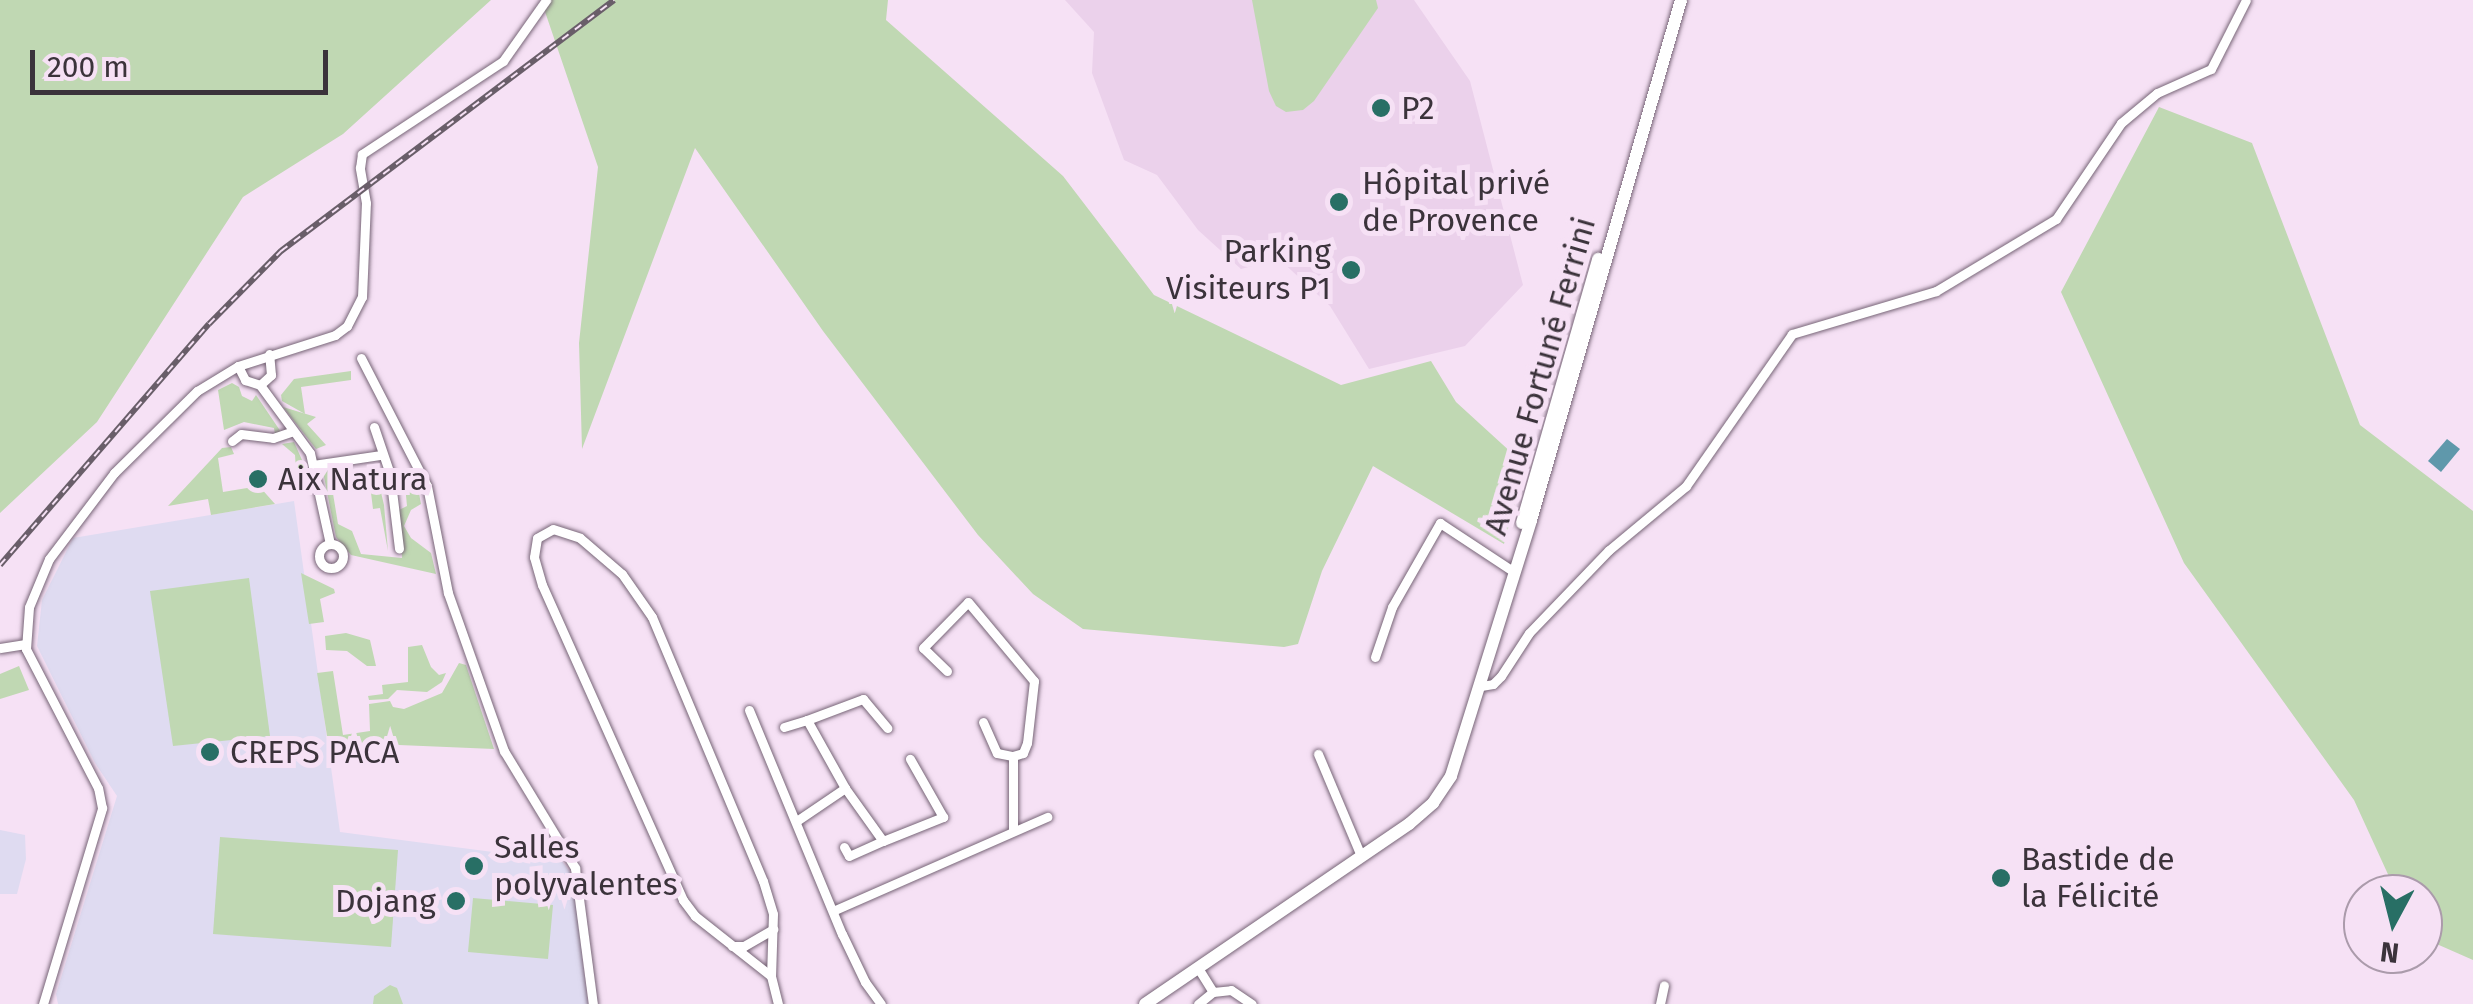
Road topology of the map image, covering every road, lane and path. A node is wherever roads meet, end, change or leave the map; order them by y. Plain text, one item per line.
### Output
1 (546, 0) edge
2 (1681, 0) edge
3 (2246, 0) edge
4 (269, 354) junction
5 (361, 358) dead end
6 (238, 366) junction
7 (260, 386) junction
8 (374, 427) dead end
9 (293, 431) junction
10 (232, 441) dead end
11 (382, 455) junction
12 (313, 464) junction
13 (330, 544) dead end
14 (399, 548) dead end
15 (1514, 572) junction
16 (26, 644) junction
17 (0, 648) edge
18 (1375, 657) dead end
19 (947, 671) dead end
20 (1481, 686) junction
21 (749, 710) dead end
22 (808, 720) junction
23 (983, 722) dead end
24 (784, 727) dead end
25 (887, 728) dead end
26 (1318, 754) dead end
27 (1013, 756) junction
28 (910, 759) dead end
29 (845, 788) junction
30 (1047, 817) dead end
31 (798, 820) junction
32 (1013, 828) junction
33 (883, 842) junction
34 (844, 848) dead end
35 (1361, 856) junction
36 (835, 910) junction
37 (773, 929) junction
38 (732, 946) junction
39 (1198, 968) junction
40 (771, 976) junction
41 (1664, 984) dead end
42 (1214, 992) junction
43 (44, 1004) edge
44 (593, 1004) edge
45 (778, 1004) edge
46 (881, 1004) edge
47 (1145, 1004) edge
48 (1198, 1004) edge
49 (1252, 1004) edge
50 (1660, 1004) edge

1 - 4 street
2 - 15 main road, Avenue Fortuné Ferrini
3 - 20 street
4 - 6 street
4 - 7 street
5 - 44 street
6 - 7 street
6 - 16 street
7 - 9 street
8 - 11 street
9 - 10 street
9 - 12 street
11 - 12 street
11 - 14 street
12 - 13 street
15 - 18 street
15 - 20 main road, Avenue Fortuné Ferrini
16 - 17 street
16 - 43 street
19 - 27 street
20 - 35 main road, Avenue Fortuné Ferrini
21 - 31 street
22 - 24 street
22 - 25 street
22 - 29 street
23 - 27 street
26 - 35 street
27 - 32 street
28 - 33 street
29 - 31 street
29 - 33 street
30 - 32 street
31 - 36 street
32 - 36 street
33 - 34 street
35 - 39 main road, Avenue Fortuné Ferrini
36 - 46 street
37 - 38 street
37 - 38 street
37 - 40 street
38 - 40 street
39 - 42 street
39 - 47 main road, Avenue Fortuné Ferrini
40 - 45 street
41 - 50 street
42 - 48 street
42 - 49 street

